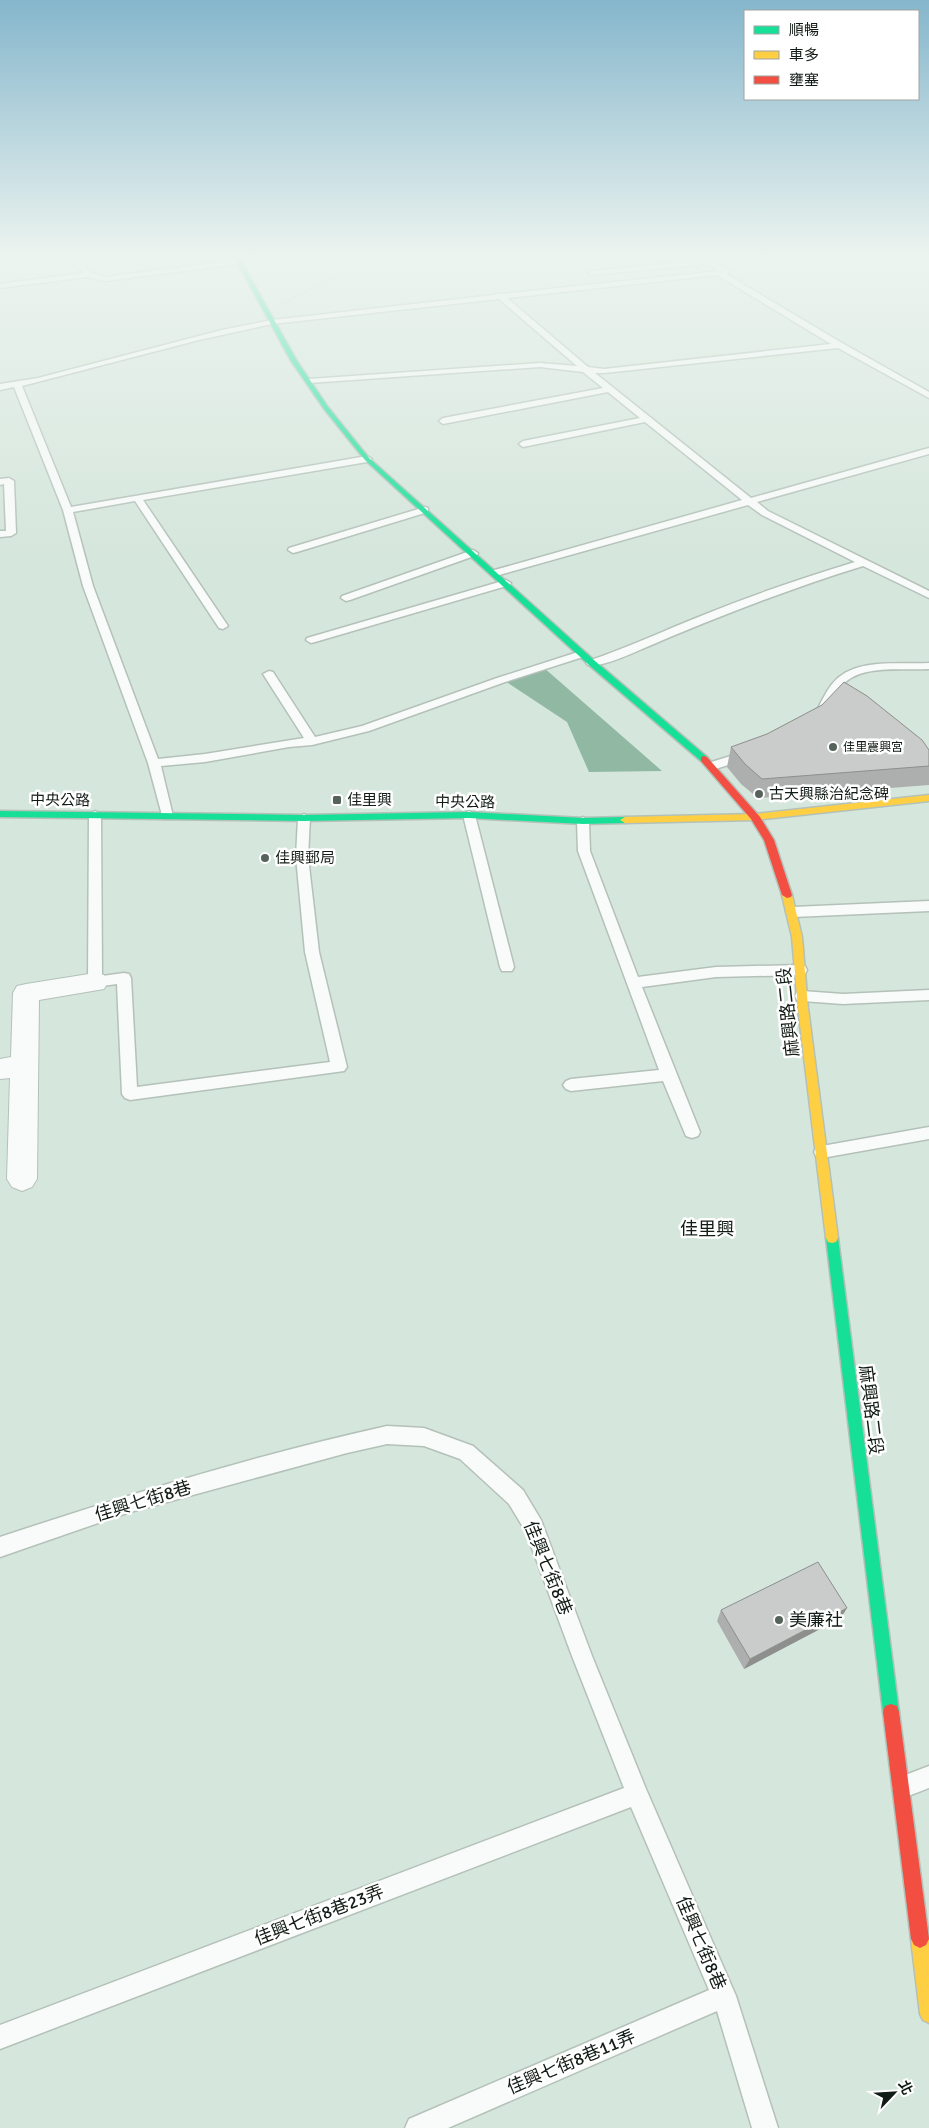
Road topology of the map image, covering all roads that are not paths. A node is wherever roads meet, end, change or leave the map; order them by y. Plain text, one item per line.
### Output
1 (128, 356) edge
2 (291, 356) edge
3 (570, 356) edge
4 (737, 356) edge
5 (859, 356) edge
6 (584, 368) junction
7 (309, 382) junction
8 (17, 385) junction
9 (0, 387) edge
10 (610, 389) junction
11 (929, 395) edge
12 (647, 419) junction
13 (442, 421) dead end
14 (523, 444) dead end
15 (929, 451) edge
16 (367, 459) junction
17 (0, 482) edge
18 (136, 498) junction
19 (749, 502) junction
20 (68, 510) junction
21 (425, 510) junction
22 (0, 534) edge
23 (293, 550) dead end
24 (473, 553) junction
25 (863, 563) junction
26 (496, 573) junction
27 (506, 583) junction
28 (929, 595) edge
29 (346, 598) dead end
30 (222, 626) dead end
31 (312, 640) dead end
32 (582, 654) junction
33 (592, 663) junction
34 (929, 666) edge
35 (269, 674) dead end
36 (810, 720) edge
37 (312, 741) junction
38 (761, 748) edge
39 (154, 763) junction
40 (712, 766) junction
41 (929, 798) edge
42 (0, 814) edge
43 (95, 815) junction
44 (469, 815) junction
45 (167, 816) junction
46 (755, 817) junction
47 (304, 818) junction
48 (583, 822) junction
49 (929, 906) edge
50 (794, 912) junction
51 (507, 967) dead end
52 (800, 970) junction
53 (95, 982) junction
54 (635, 983) junction
55 (929, 995) edge
56 (802, 996) junction
57 (12, 1067) edge
58 (668, 1075) junction
59 (571, 1085) dead end
60 (692, 1132) dead end
61 (929, 1133) edge
62 (822, 1152) junction
63 (22, 1179) dead end
64 (0, 1547) edge
65 (929, 1777) edge
66 (901, 1788) junction
67 (637, 1794) junction
68 (724, 1996) junction
69 (929, 2014) edge
70 (0, 2037) edge
71 (418, 2128) edge
72 (765, 2128) edge

1 - 8 lane
2 - 7 street, 麻興路二段
3 - 6 lane
4 - 6 lane
5 - 11 lane
6 - 7 lane
6 - 10 lane
7 - 16 street, 麻興路二段
8 - 9 lane
8 - 20 lane
10 - 12 lane
10 - 13 lane
12 - 14 lane
12 - 19 lane
15 - 19 lane
16 - 18 lane
16 - 21 street, 麻興路二段
17 - 22 lane
18 - 20 lane
18 - 30 lane
19 - 25 lane
19 - 26 lane
20 - 39 lane
21 - 23 lane
21 - 24 street, 麻興路二段
24 - 26 street, 麻興路二段
24 - 29 lane
25 - 28 lane
25 - 33 lane
26 - 27 street, 麻興路二段
27 - 31 lane
27 - 32 street, 麻興路二段
32 - 33 street, 麻興路二段
32 - 37 lane
33 - 40 street, 麻興路二段
34 - 36 lane
35 - 37 lane
37 - 39 lane
38 - 40 lane
39 - 45 lane
40 - 46 street, 麻興路二段
41 - 46 street, 中央公路
42 - 43 street, 中央公路
43 - 45 street, 中央公路
43 - 53 lane
44 - 47 street, 中央公路
44 - 48 street, 中央公路
44 - 51 lane
45 - 47 street, 中央公路
46 - 48 street, 中央公路
46 - 50 street, 麻興路二段
47 - 53 lane
48 - 54 lane
49 - 50 lane
50 - 52 street, 麻興路二段
52 - 54 lane
52 - 56 street, 麻興路二段
53 - 57 street
54 - 58 lane
55 - 56 lane
56 - 62 street, 麻興路二段
57 - 63 street
58 - 59 lane
58 - 60 lane
61 - 62 lane
62 - 66 street, 麻興路二段
64 - 67 lane, 佳興七街8巷
65 - 66 lane
66 - 69 street, 麻興路二段
67 - 68 lane, 佳興七街8巷
67 - 70 lane, 佳興七街8巷23弄
68 - 71 lane, 佳興七街8巷11弄
68 - 72 lane, 佳興七街8巷

